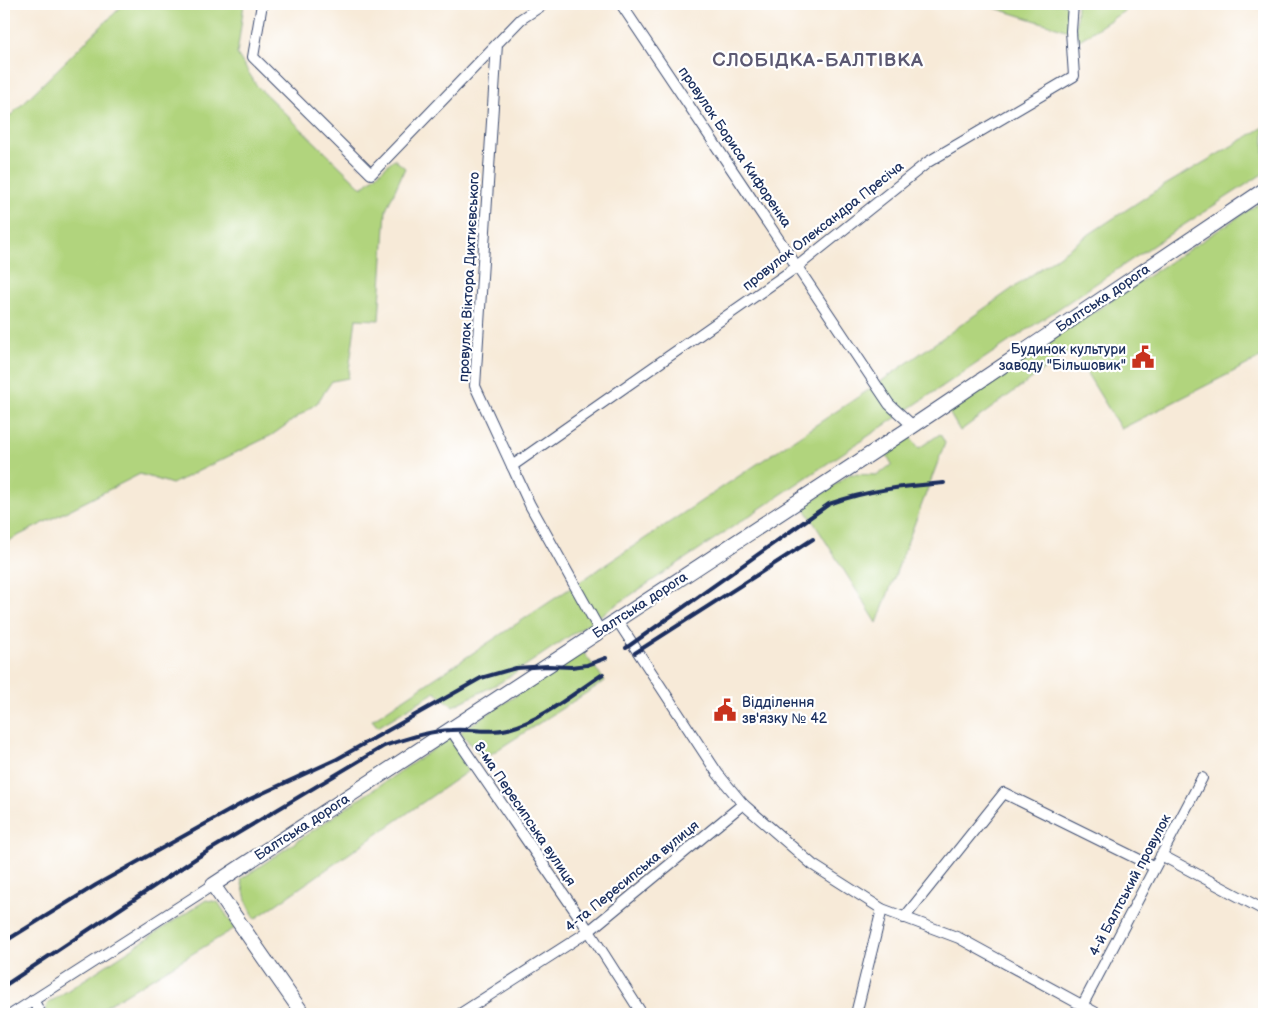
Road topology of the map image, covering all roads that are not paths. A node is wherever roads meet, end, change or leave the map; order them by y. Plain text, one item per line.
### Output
1 (262, 4) edge
2 (544, 4) edge
3 (621, 4) edge
4 (1073, 4) edge
5 (497, 44) junction
6 (1264, 190) edge
7 (798, 266) junction
8 (912, 426) junction
9 (512, 466) junction
10 (617, 620) junction
11 (600, 631) junction
12 (450, 730) junction
13 (1202, 778) dead end
14 (743, 804) junction
15 (1161, 854) junction
16 (1154, 867) junction
17 (213, 885) junction
18 (882, 909) junction
19 (1264, 910) edge
20 (904, 918) junction
21 (589, 931) junction
22 (33, 1000) junction
23 (1082, 1006) junction
24 (12, 1014) edge
25 (41, 1014) edge
26 (303, 1014) edge
27 (460, 1014) edge
28 (642, 1014) edge
29 (856, 1014) edge
30 (1098, 1014) edge

1 - 5 street
2 - 5 street
3 - 7 street, провулок Бориса Кифоренка
4 - 7 street, провулок Олександра Пресіча
5 - 9 street, провулок Віктора Дихтиєвського
6 - 8 main road, Балтська дорога
7 - 8 street, провулок Бориса Кифоренка
7 - 9 street, провулок Олександра Пресіча
8 - 10 main road, Балтська дорога
9 - 11 street, провулок Віктора Дихтиєвського
10 - 11 main road, Балтська дорога
10 - 14 street
11 - 12 main road, Балтська дорога
12 - 17 main road, Балтська дорога
12 - 21 street, 8-ма Пересипська вулиця
13 - 15 street, 4-й Балтський провулок
14 - 18 street
14 - 21 street, 4-та Пересипська вулиця
15 - 16 street, 4-й Балтський провулок
15 - 19 street
16 - 20 street
16 - 23 street, 4-й Балтський провулок
17 - 22 street, Балтська дорога
17 - 26 main road
18 - 20 street
18 - 29 street
20 - 23 street
21 - 27 street, 4-та Пересипська вулиця
21 - 28 street, 8-ма Пересипська вулиця
22 - 24 street, Балтська дорога
22 - 25 street
23 - 30 street

